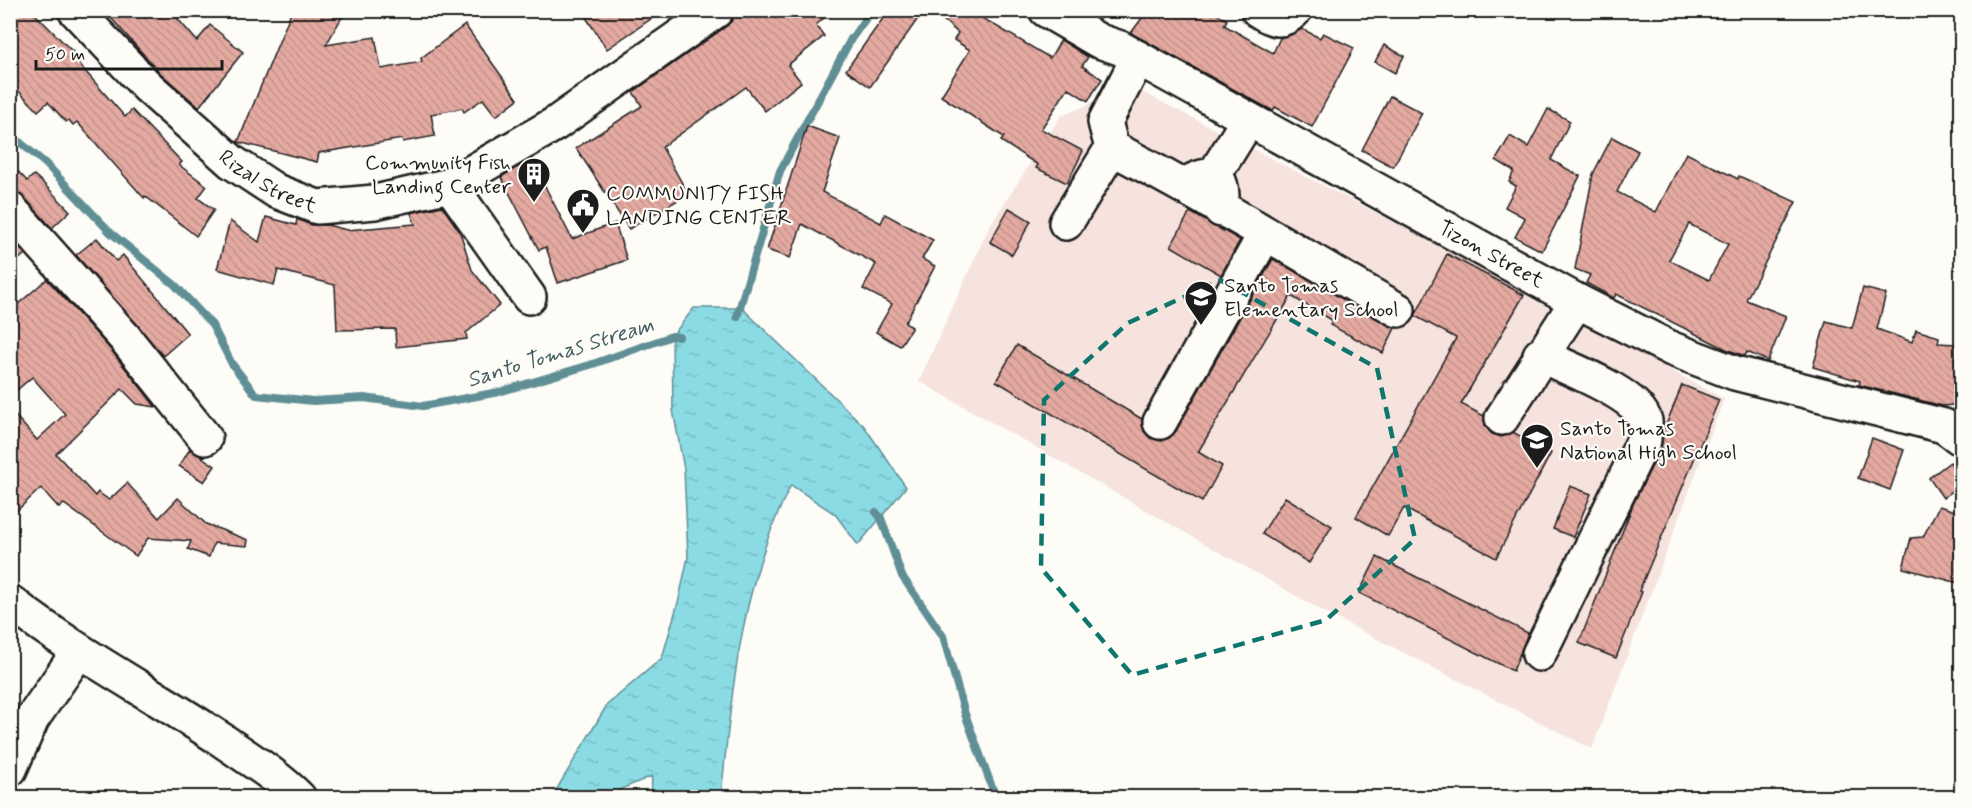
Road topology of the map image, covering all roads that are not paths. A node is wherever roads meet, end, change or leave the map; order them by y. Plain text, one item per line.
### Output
1 (75, 10) edge
2 (717, 10) edge
3 (1046, 10) edge
4 (1258, 10) edge
5 (1295, 10) edge
6 (1138, 58) junction
7 (1248, 120) junction
8 (1112, 148) junction
9 (1215, 175) junction
10 (450, 185) junction
11 (1184, 185) junction
12 (10, 209) edge
13 (1221, 210) junction
14 (1066, 223) dead end
15 (1265, 234) junction
16 (529, 297) dead end
17 (1577, 301) junction
18 (1398, 310) dead end
19 (1540, 355) junction
20 (1502, 418) dead end
21 (1160, 422) dead end
22 (205, 438) dead end
23 (1962, 439) edge
24 (10, 602) edge
25 (80, 651) junction
26 (1539, 654) dead end
27 (10, 769) edge
28 (298, 798) edge

1 - 10 street, Rizal Street
2 - 10 street, Rizal Street
3 - 6 street, Tizon Street
4 - 5 street
6 - 7 street, Tizon Street
6 - 8 street
7 - 9 street
7 - 17 street, Tizon Street
8 - 11 street
8 - 14 street
9 - 11 street
9 - 13 street
10 - 16 street
11 - 13 street
12 - 22 street
13 - 15 street
15 - 18 street
15 - 21 street
17 - 19 street
17 - 23 street, Tizon Street
19 - 20 street
19 - 26 street
24 - 25 street
25 - 27 street
25 - 28 street

